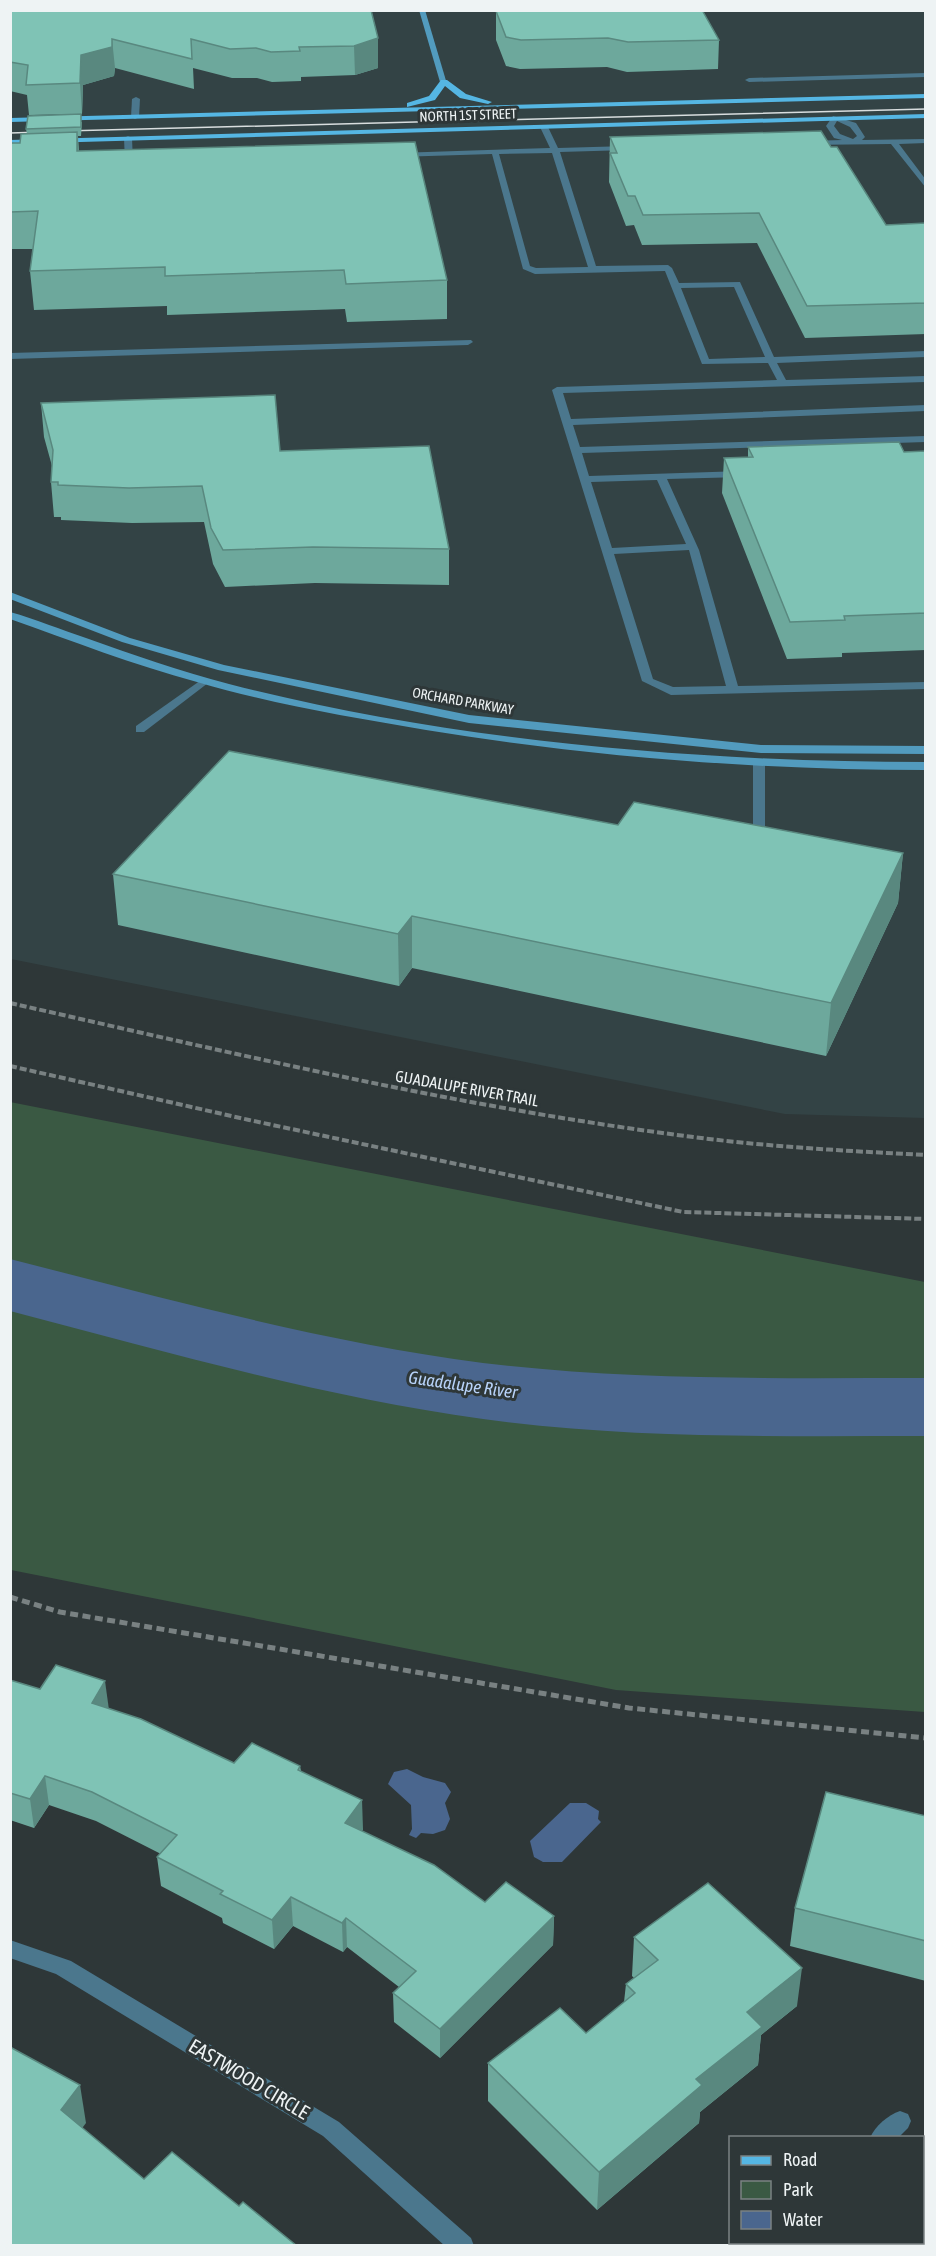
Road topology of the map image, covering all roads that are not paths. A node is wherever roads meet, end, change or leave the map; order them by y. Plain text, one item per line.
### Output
1 (422, 10) edge
2 (926, 75) edge
3 (748, 80) dead end
4 (444, 82) junction
5 (926, 96) edge
6 (136, 99) dead end
7 (542, 106) junction
8 (370, 111) junction
9 (926, 116) edge
10 (135, 117) junction
11 (836, 118) junction
12 (10, 120) edge
13 (544, 127) junction
14 (128, 138) junction
15 (926, 141) edge
16 (10, 142) edge
17 (854, 142) junction
18 (894, 142) junction
19 (794, 144) edge
20 (638, 148) edge
21 (555, 150) junction
22 (495, 152) junction
23 (389, 155) edge
24 (117, 162) edge
25 (129, 162) junction
26 (141, 162) edge
27 (926, 186) edge
28 (593, 269) junction
29 (676, 286) junction
30 (468, 342) dead end
31 (926, 354) edge
32 (10, 356) edge
33 (771, 360) junction
34 (926, 379) edge
35 (783, 383) junction
36 (926, 408) edge
37 (568, 422) junction
38 (926, 439) edge
39 (577, 450) junction
40 (753, 474) edge
41 (661, 477) junction
42 (586, 479) junction
43 (692, 547) junction
44 (609, 551) junction
45 (10, 595) edge
46 (26, 603) junction
47 (10, 604) edge
48 (10, 615) edge
49 (222, 668) junction
50 (204, 681) junction
51 (926, 685) edge
52 (733, 690) junction
53 (140, 729) dead end
54 (761, 749) junction
55 (926, 750) edge
56 (759, 763) junction
57 (926, 766) edge
58 (759, 826) edge
59 (10, 1949) edge
60 (900, 2121) dead end
61 (883, 2136) edge
62 (463, 2246) edge

1 - 4 main road
2 - 3 street
4 - 7 main road
4 - 8 main road
5 - 7 main road, NORTH 1ST STREET
6 - 10 street
7 - 8 main road, NORTH 1ST STREET
8 - 10 main road, NORTH 1ST STREET
9 - 11 main road, NORTH 1ST STREET
10 - 12 main road, NORTH 1ST STREET
11 - 13 main road, NORTH 1ST STREET
11 - 17 street
11 - 17 street
13 - 14 main road, NORTH 1ST STREET
13 - 21 street
14 - 16 main road, NORTH 1ST STREET
14 - 25 street
15 - 18 street
17 - 18 street
17 - 19 street
18 - 27 street
20 - 21 street
21 - 22 street
21 - 28 street
22 - 23 street
22 - 28 street
24 - 25 street
25 - 26 street
28 - 29 street
29 - 33 street
29 - 33 street
30 - 32 street
31 - 33 street
33 - 35 street
34 - 35 street
35 - 37 street
36 - 37 street
37 - 39 street
38 - 39 street
39 - 42 street
40 - 41 street
41 - 42 street
41 - 43 street
42 - 44 street
43 - 44 street
43 - 52 street
44 - 52 street
45 - 46 main road, ORCHARD PARKWAY
46 - 47 main road
46 - 49 main road, ORCHARD PARKWAY
48 - 50 main road, ORCHARD PARKWAY
49 - 50 main road
49 - 54 main road, ORCHARD PARKWAY
50 - 53 street
50 - 56 main road, ORCHARD PARKWAY
51 - 52 street
54 - 55 main road, ORCHARD PARKWAY
54 - 56 main road
56 - 57 main road, ORCHARD PARKWAY
56 - 58 street
59 - 62 street, EASTWOOD CIRCLE
60 - 61 street

